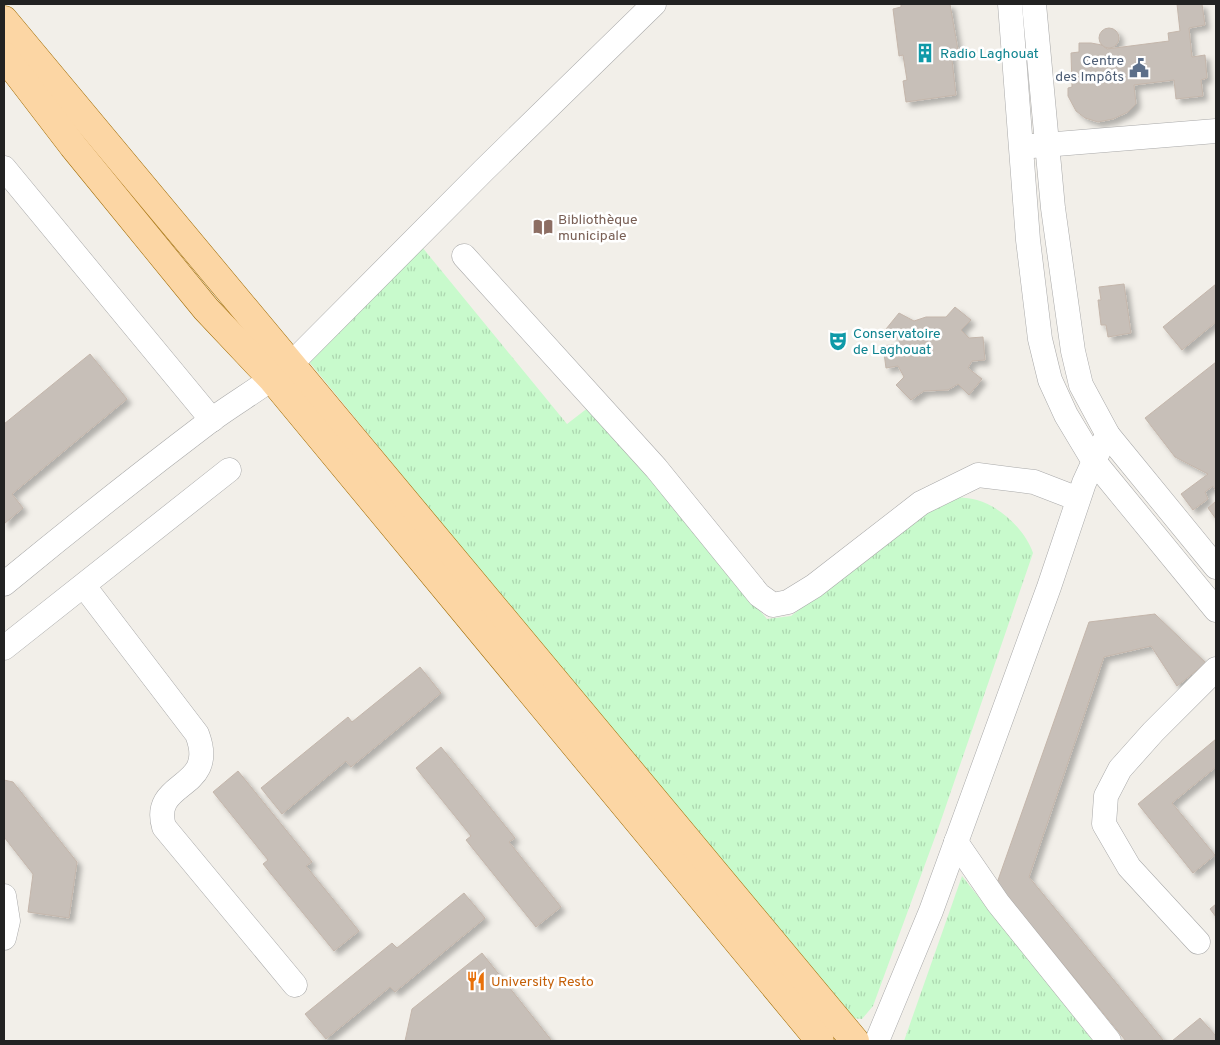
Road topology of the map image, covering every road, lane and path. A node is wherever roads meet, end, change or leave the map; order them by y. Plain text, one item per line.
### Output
1 (654, 4) edge
2 (1010, 4) edge
3 (1034, 4) edge
4 (4, 20) edge
5 (4, 56) edge
6 (1216, 131) edge
7 (1047, 145) junction
8 (1020, 147) junction
9 (4, 168) edge
10 (464, 256) dead end
11 (282, 372) junction
12 (212, 420) junction
13 (1108, 435) junction
14 (1094, 460) junction
15 (229, 470) dead end
16 (1078, 499) junction
17 (1216, 567) edge
18 (4, 584) edge
19 (84, 586) junction
20 (1216, 610) edge
21 (4, 648) edge
22 (1216, 670) edge
23 (956, 842) junction
24 (4, 896) edge
25 (4, 938) edge
26 (1198, 942) dead end
27 (295, 985) dead end
28 (820, 1041) edge
29 (855, 1041) edge
30 (878, 1041) edge
31 (1109, 1041) edge

1 - 11 street
2 - 8 street
3 - 7 street
4 - 11 main road
5 - 11 main road
6 - 7 street
7 - 8 street
7 - 13 street
8 - 14 street
9 - 12 street
10 - 16 street
11 - 12 street
11 - 28 main road
11 - 29 main road
12 - 18 street
13 - 14 street
13 - 17 street
14 - 16 street
14 - 20 street
15 - 19 street
16 - 23 street
19 - 21 street
19 - 27 street
22 - 26 street
23 - 30 street
23 - 31 street
24 - 25 street

